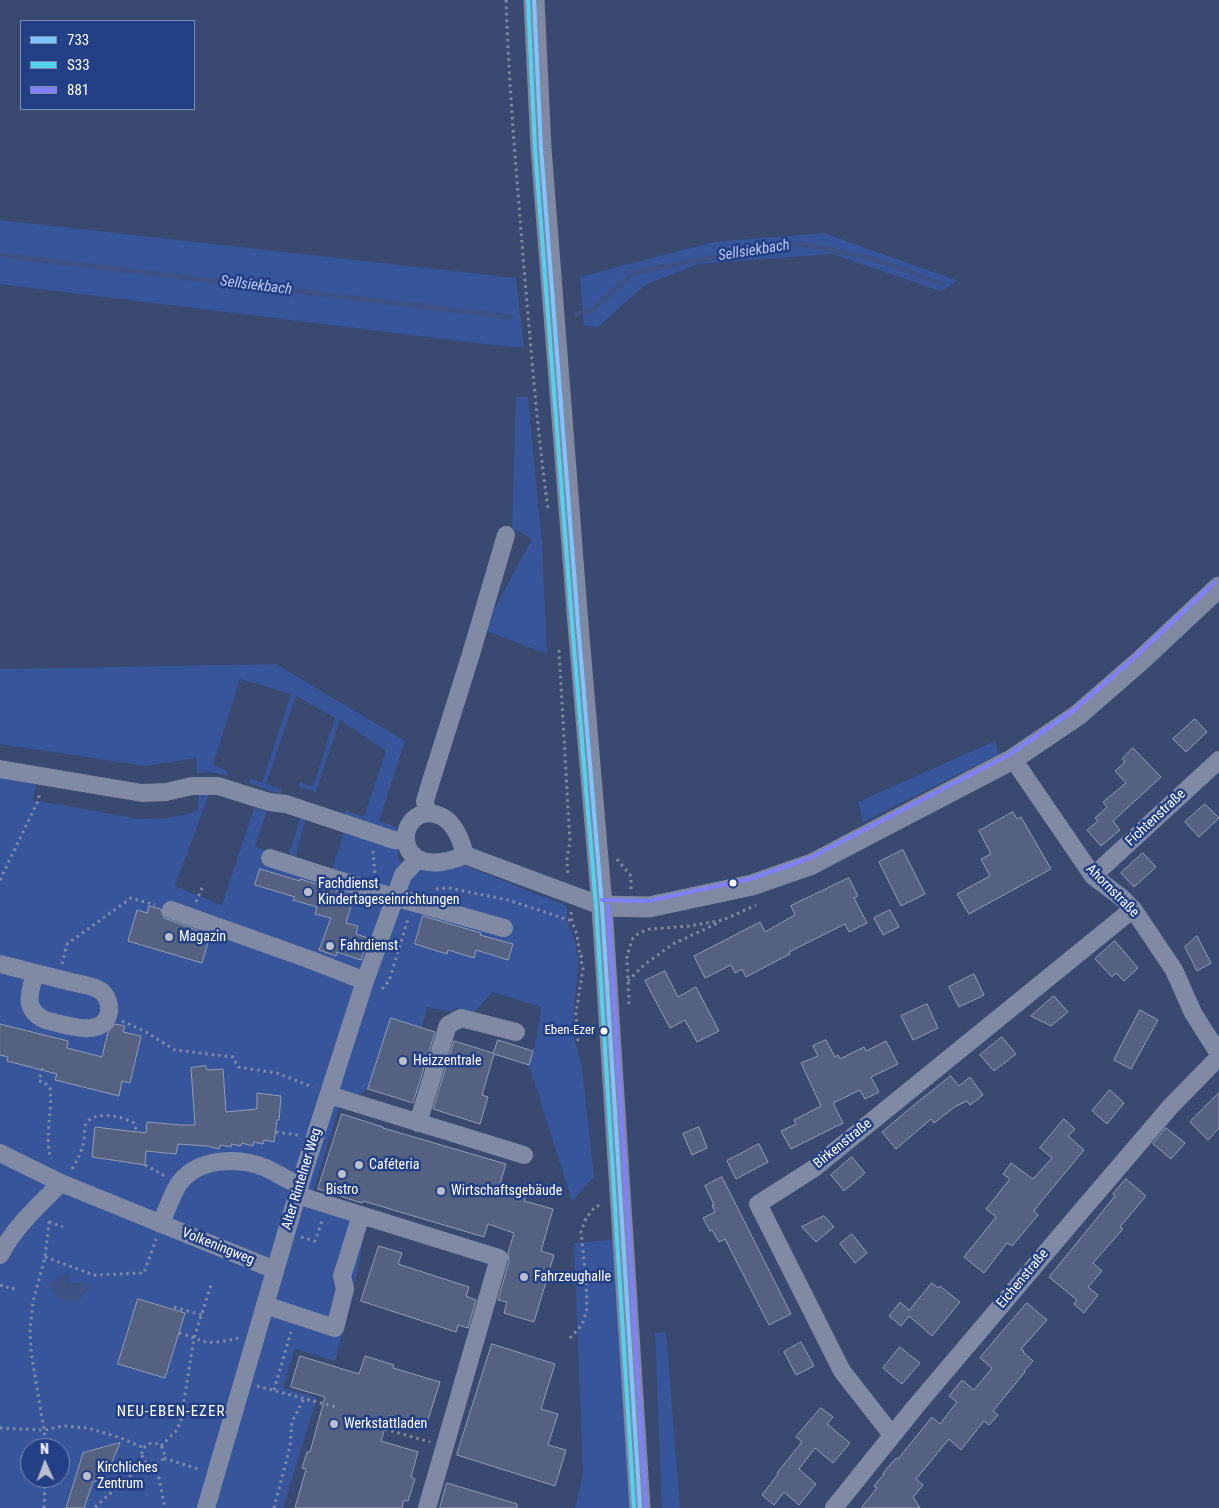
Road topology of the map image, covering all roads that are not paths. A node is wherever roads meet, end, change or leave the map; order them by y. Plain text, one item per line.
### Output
1 (534, 0) edge
2 (506, 535) dead end
3 (1219, 587) edge
4 (1013, 759) junction
5 (1219, 760) edge
6 (0, 769) edge
7 (427, 812) junction
8 (407, 834) junction
9 (465, 855) junction
10 (270, 858) dead end
11 (418, 859) junction
12 (1093, 876) junction
13 (395, 897) junction
14 (602, 906) junction
15 (1133, 909) junction
16 (171, 910) road end
17 (504, 928) dead end
18 (0, 964) edge
19 (35, 973) junction
20 (365, 981) junction
21 (516, 1032) dead end
22 (1219, 1055) edge
23 (328, 1095) junction
24 (418, 1123) junction
25 (0, 1153) edge
26 (524, 1156) dead end
27 (62, 1183) junction
28 (298, 1190) junction
29 (361, 1215) junction
30 (161, 1224) junction
31 (0, 1255) edge
32 (275, 1270) junction
33 (265, 1305) junction
34 (892, 1435) junction
35 (206, 1508) edge
36 (428, 1508) edge
37 (640, 1508) edge
38 (834, 1508) edge

1 - 14 main road
2 - 7 street
3 - 4 main road
4 - 12 street, Ahornstraße
4 - 14 main road
5 - 12 street, Fichtenstraße
6 - 8 street
7 - 8 street
7 - 9 street
8 - 11 street
9 - 11 street
9 - 14 street
10 - 13 street
11 - 13 street, Alter Rintelner Weg
12 - 15 street, Ahornstraße
13 - 17 street
13 - 20 street, Alter Rintelner Weg
14 - 37 main road
15 - 22 street, Ahornstraße
15 - 34 street, Birkenstraße
16 - 20 street
18 - 19 street
19 - 19 street
20 - 23 street, Alter Rintelner Weg
21 - 24 street
22 - 34 street, Eichenstraße
23 - 24 street
23 - 28 street, Alter Rintelner Weg
24 - 26 street
25 - 27 street, Volkeningweg
27 - 30 street, Volkeningweg
27 - 31 street
28 - 29 street
28 - 30 street
28 - 32 street, Alter Rintelner Weg
29 - 33 street
29 - 36 street
30 - 32 street, Volkeningweg
32 - 33 street, Alter Rintelner Weg
33 - 35 street, Alter Rintelner Weg
34 - 38 street, Eichenstraße

